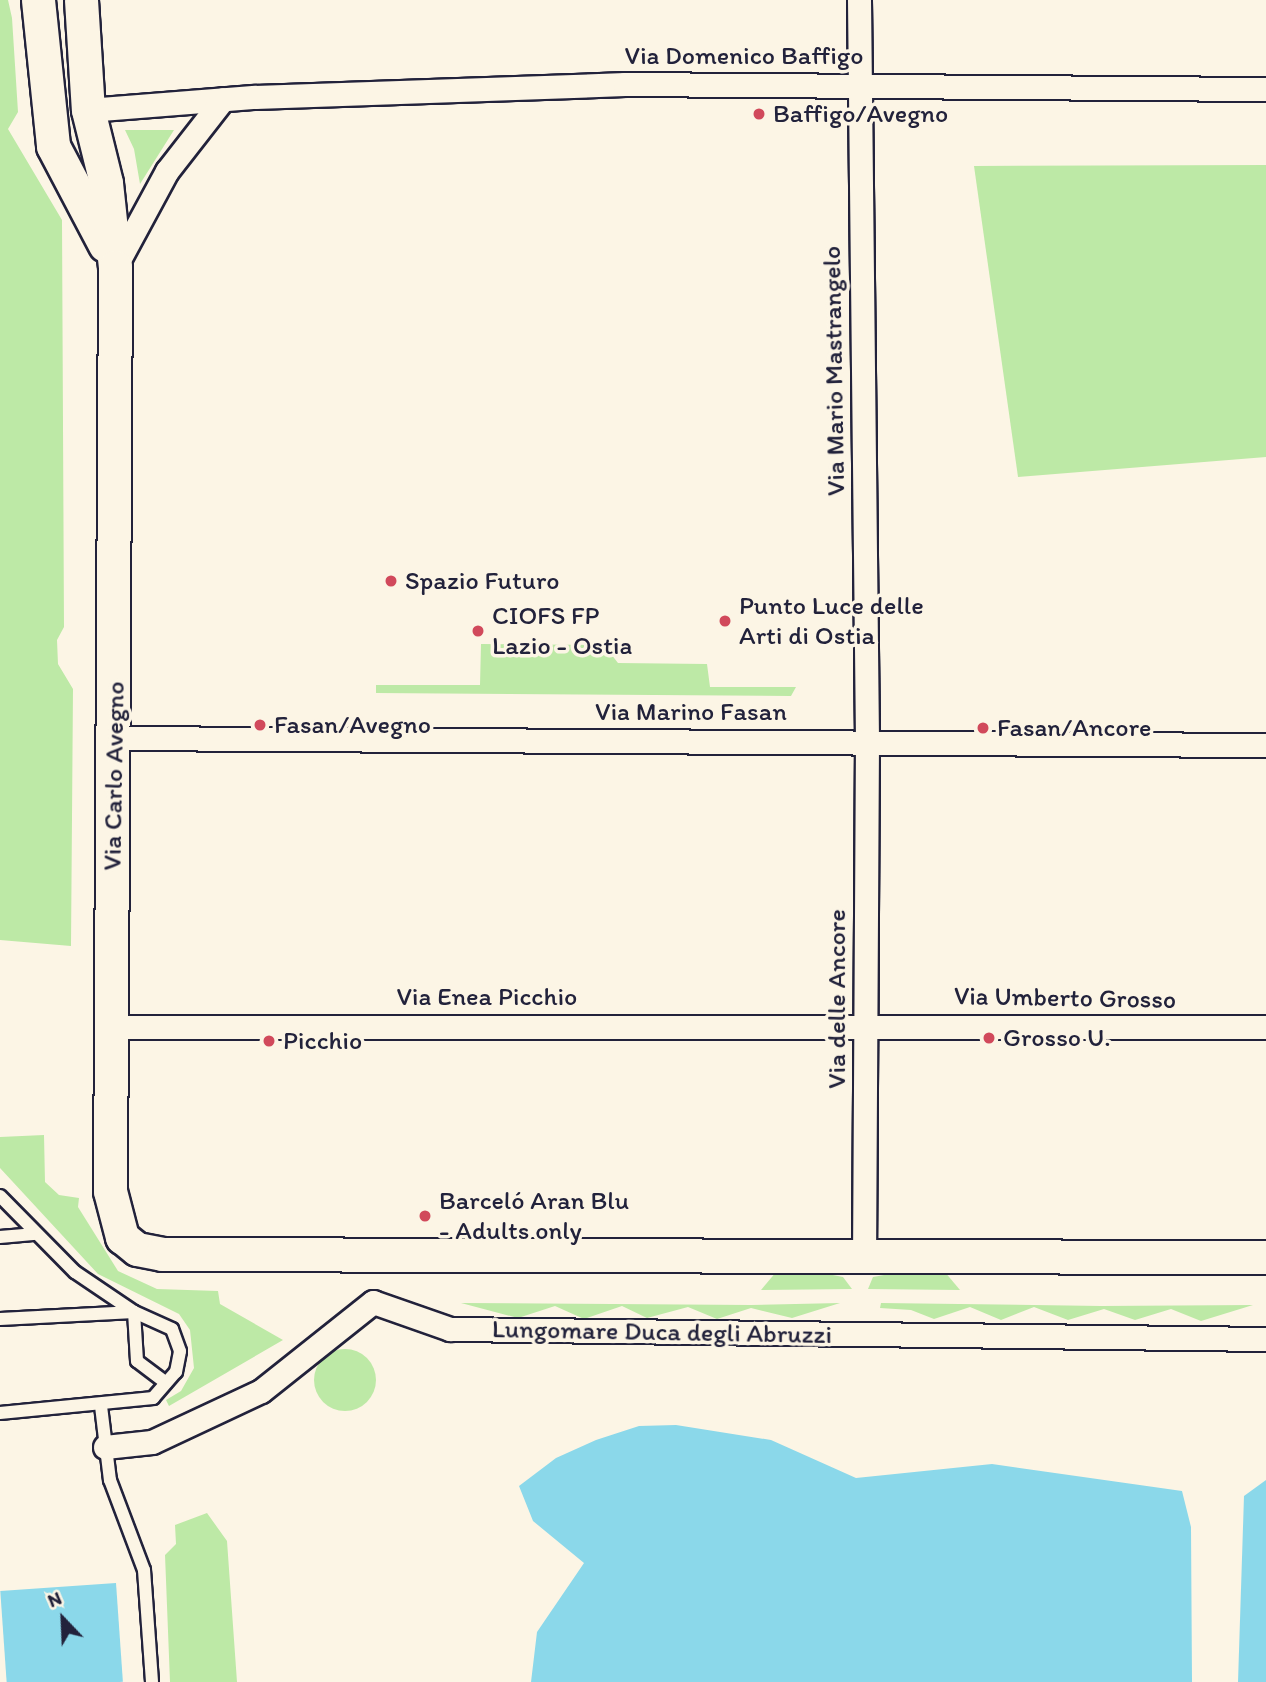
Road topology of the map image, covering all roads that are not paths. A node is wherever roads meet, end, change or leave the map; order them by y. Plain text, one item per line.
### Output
1 (38, 0) edge
2 (80, 0) edge
3 (859, 0) edge
4 (859, 84) junction
5 (1266, 89) edge
6 (43, 93) junction
7 (223, 99) junction
8 (88, 110) junction
9 (115, 267) junction
10 (115, 738) junction
11 (867, 741) junction
12 (1266, 745) edge
13 (864, 1024) junction
14 (110, 1027) junction
15 (1266, 1027) edge
16 (0, 1196) edge
17 (36, 1234) junction
18 (0, 1237) edge
19 (864, 1257) junction
20 (1266, 1257) edge
21 (134, 1312) junction
22 (0, 1319) edge
23 (1266, 1339) edge
24 (166, 1383) junction
25 (101, 1406) junction
26 (0, 1413) edge
27 (104, 1447) junction
28 (152, 1682) edge

1 - 6 street, Via Carlo Avegno
2 - 8 street, Via Carlo Avegno
3 - 4 street, Via Mario Mastrangelo
4 - 5 street, Via Domenico Baffigo
4 - 7 street, Via Domenico Baffigo
4 - 11 street, Via Mario Mastrangelo
6 - 8 street
6 - 9 street, Via Carlo Avegno
7 - 8 street, Via Domenico Baffigo
7 - 9 street
8 - 9 street, Via Carlo Avegno
9 - 10 street, Via Carlo Avegno
10 - 11 street, Via Marino Fasan
10 - 14 street, Via Carlo Avegno
11 - 12 street, Via Marino Fasan
11 - 13 street, Via delle Ancore
13 - 14 street, Via Enea Picchio
13 - 15 street, Via Umberto Grosso
13 - 19 street, Via delle Ancore
14 - 19 street, Via Carlo Avegno
16 - 17 lane
17 - 18 lane
17 - 21 lane
19 - 20 street
21 - 22 lane
21 - 24 lane
21 - 24 lane
23 - 27 street, Lungomare Duca degli Abruzzi
24 - 25 lane
25 - 26 lane
25 - 27 lane
27 - 28 lane

